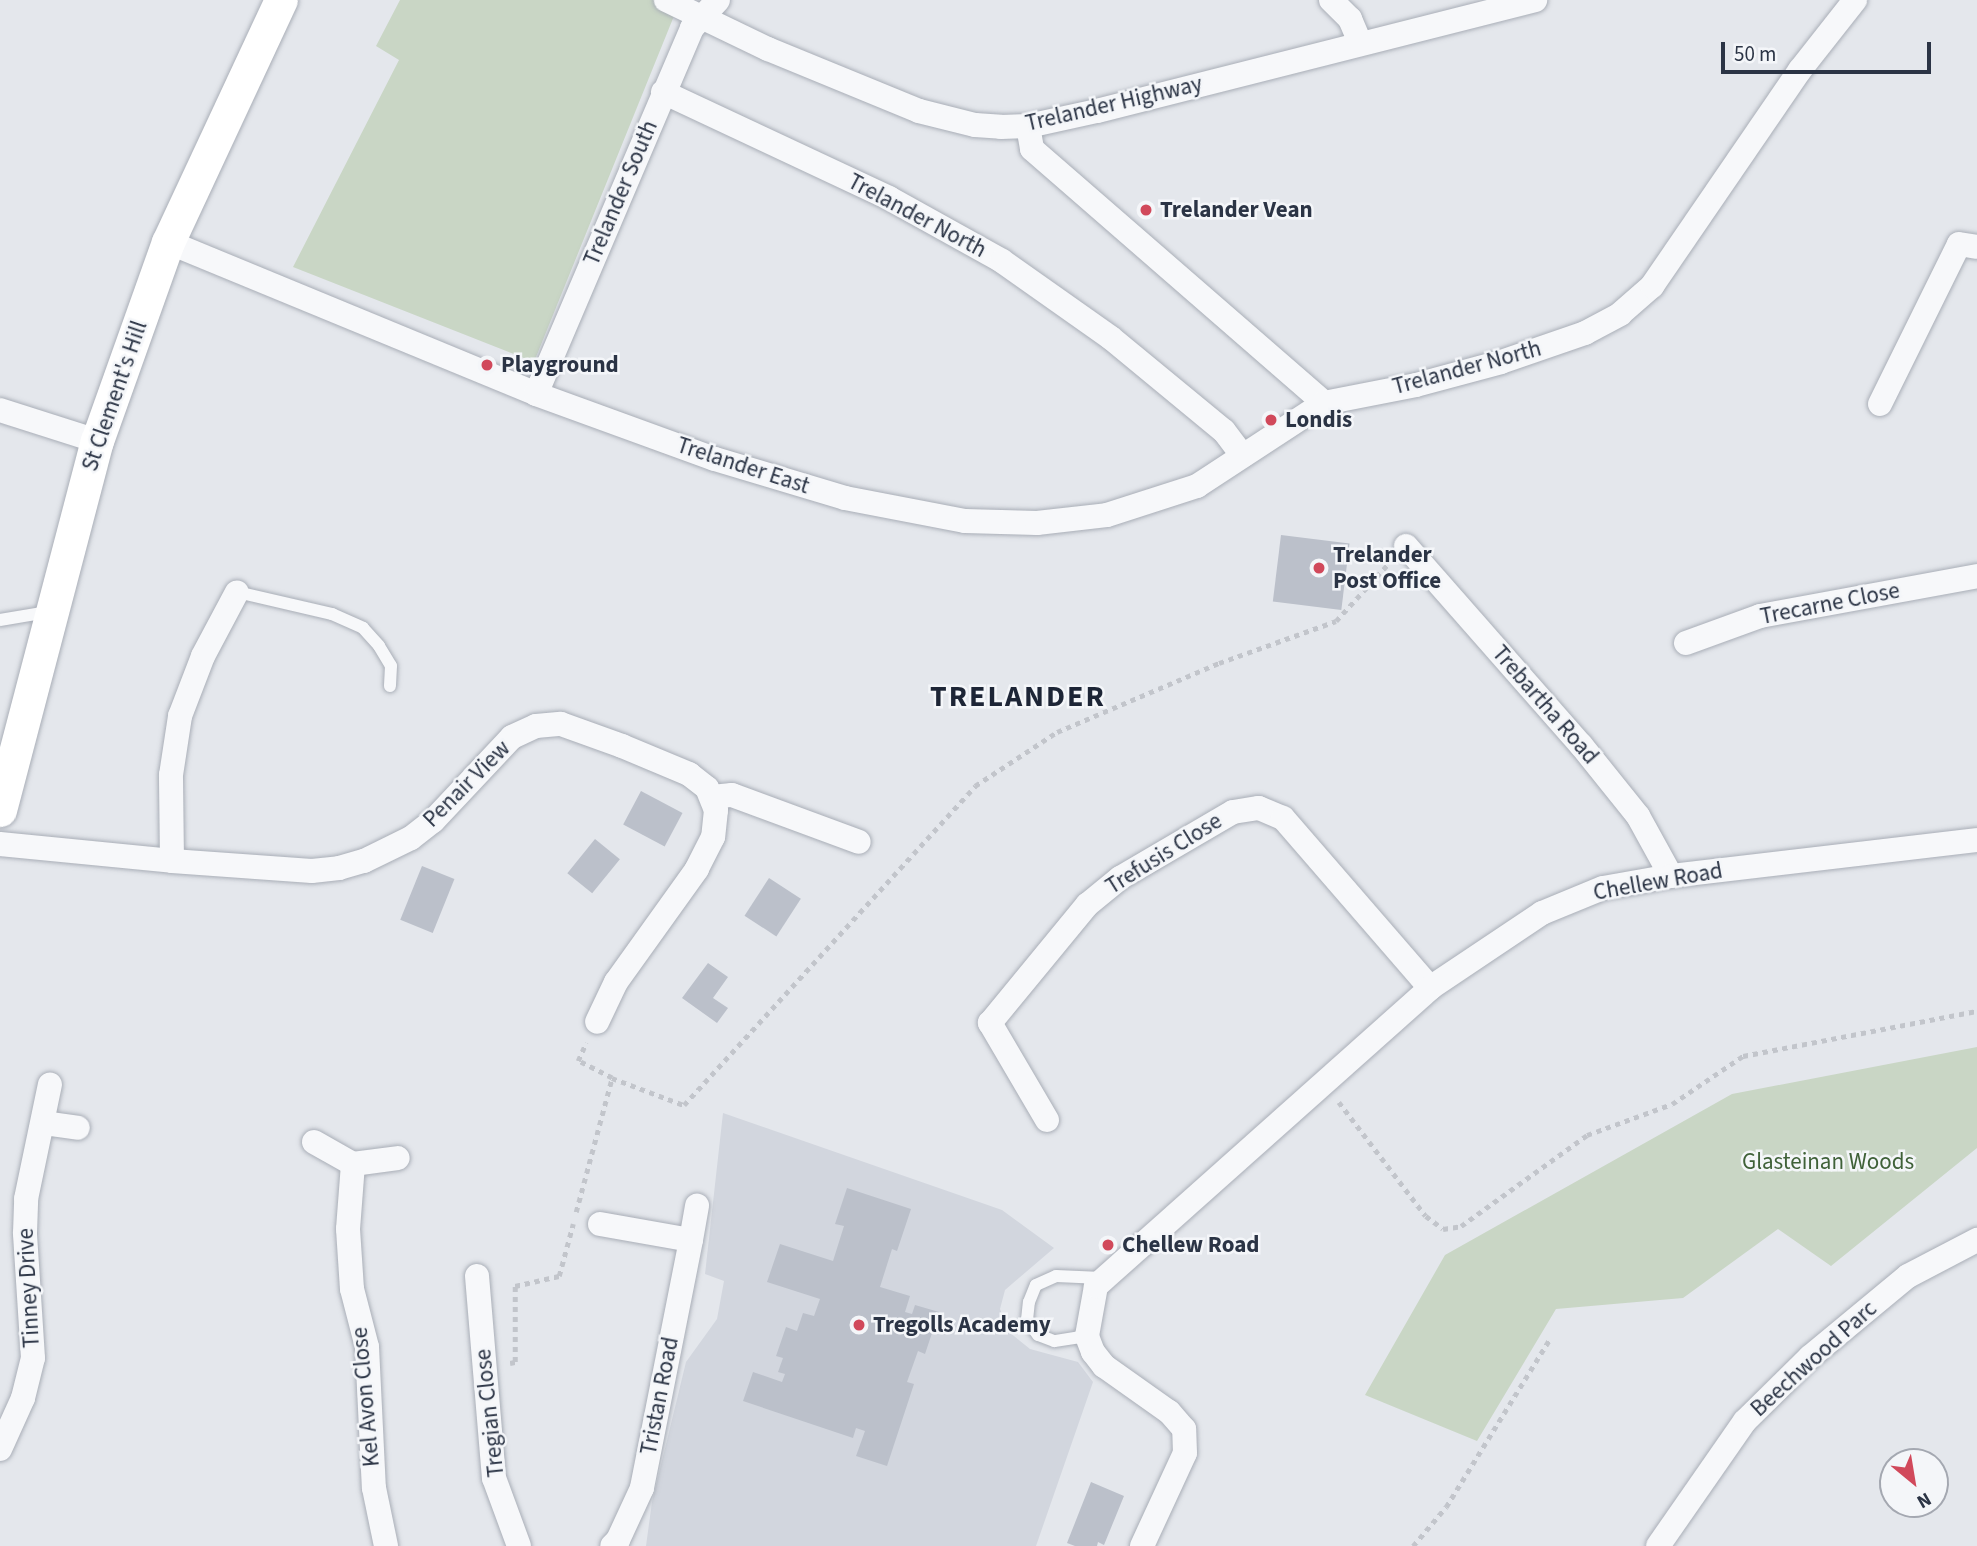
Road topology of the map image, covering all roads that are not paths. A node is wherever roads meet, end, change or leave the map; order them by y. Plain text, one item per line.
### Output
1 (281, 0) edge
2 (666, 0) edge
3 (1331, 0) edge
4 (1535, 0) edge
5 (1843, 5) edge
6 (710, 9) edge
7 (1360, 43) junction
8 (663, 92) junction
9 (1028, 126) junction
10 (168, 242) junction
11 (1977, 247) edge
12 (536, 394) junction
13 (1324, 403) junction
14 (1880, 404) dead end
15 (0, 410) edge
16 (97, 441) junction
17 (1243, 456) junction
18 (1405, 546) road end
19 (1977, 576) edge
20 (237, 592) joint
21 (52, 611) junction
22 (0, 620) edge
23 (1686, 643) dead end
24 (390, 686) dead end
25 (712, 797) junction
26 (0, 810) edge
27 (1977, 840) edge
28 (859, 842) dead end
29 (0, 844) edge
30 (172, 861) junction
31 (1671, 876) junction
32 (1430, 988) junction
33 (597, 1022) road end
34 (50, 1084) dead end
35 (1047, 1120) dead end
36 (44, 1123) junction
37 (78, 1128) dead end
38 (314, 1142) dead end
39 (398, 1158) dead end
40 (353, 1164) junction
41 (697, 1206) dead end
42 (600, 1224) dead end
43 (691, 1240) junction
44 (1977, 1240) edge
45 (477, 1276) dead end
46 (1102, 1278) junction
47 (1087, 1336) junction
48 (0, 1449) edge
49 (386, 1546) edge
50 (519, 1546) edge
51 (612, 1546) edge
52 (1142, 1546) edge
53 (1658, 1546) edge

1 - 10 street, St Clement's Hill
2 - 6 street, Trelander Highway
3 - 7 street
4 - 7 street, Trelander Highway
5 - 13 street, Trelander North
6 - 8 street, Trelander South
6 - 9 street, Trelander Highway
7 - 9 street, Trelander Highway
8 - 12 street, Trelander South
8 - 17 street, Trelander North
9 - 13 street
10 - 12 street, Trelander East
10 - 16 street, St Clement's Hill
11 - 14 street
12 - 17 street, Trelander East
13 - 17 street, Trelander East
15 - 16 street
16 - 21 street, St Clement's Hill
18 - 31 street, Trebartha Road
19 - 23 street, Trecarne Close
20 - 24 lane
20 - 30 street
21 - 22 lane
21 - 26 street, St Clement's Hill
25 - 28 street
25 - 30 street, Penair View
25 - 33 street
27 - 31 street, Chellew Road
29 - 30 street, Penair View
31 - 32 street, Chellew Road
32 - 35 street, Trefusis Close
32 - 46 street, Chellew Road
34 - 36 street, Tinney Drive
36 - 37 street
36 - 48 street, Tinney Drive
38 - 40 street
39 - 40 street
40 - 49 street, Kel Avon Close
41 - 43 street, Tristan Road
42 - 43 street
43 - 51 street, Tristan Road
44 - 53 street, Beechwood Parc
45 - 50 street, Tregian Close
46 - 47 street
46 - 47 lane
47 - 52 street

